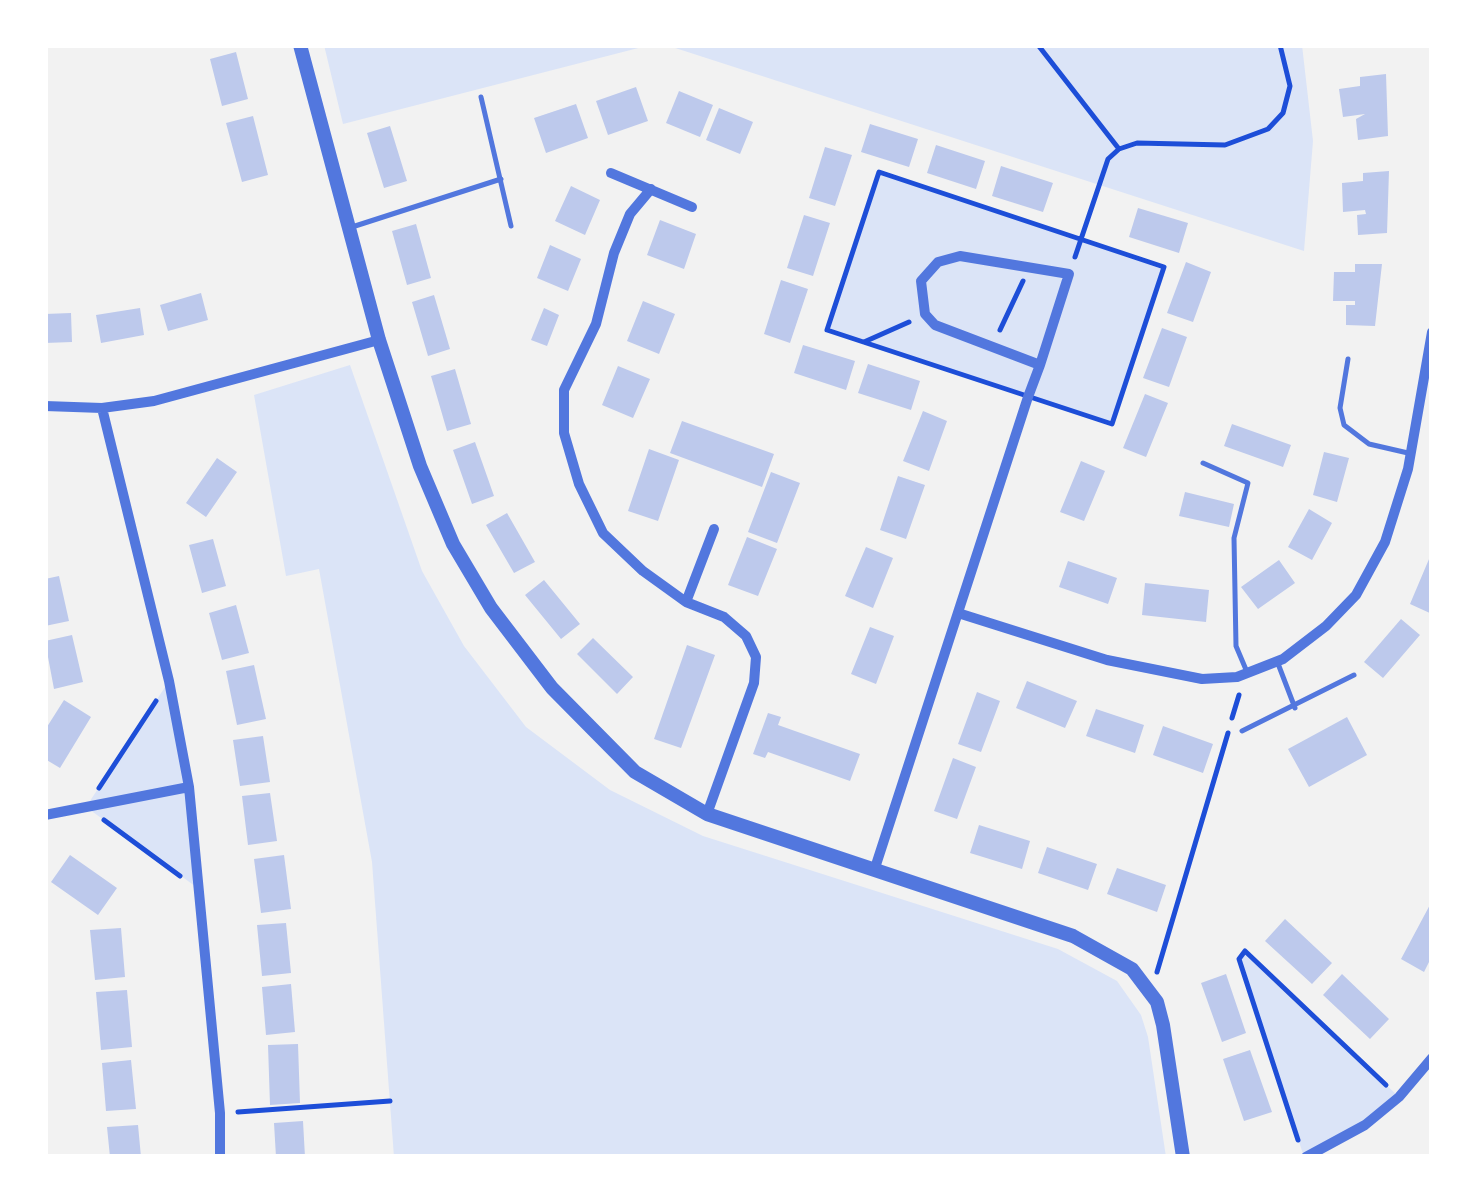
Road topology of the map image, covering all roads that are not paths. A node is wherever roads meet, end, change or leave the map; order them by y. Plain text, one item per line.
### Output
1 (300, 45) edge
2 (481, 97) dead end
3 (611, 173) dead end
4 (501, 179) junction
5 (651, 189) junction
6 (692, 207) dead end
7 (512, 226) dead end
8 (349, 228) junction
9 (1432, 332) edge
10 (378, 340) junction
11 (1348, 358) dead end
12 (1040, 365) junction
13 (45, 406) edge
14 (102, 408) junction
15 (1411, 453) junction
16 (1203, 463) dead end
17 (714, 529) dead end
18 (686, 602) junction
19 (958, 613) junction
20 (1277, 661) junction
21 (1247, 673) junction
22 (1354, 675) dead end
23 (1295, 708) junction
24 (1242, 731) dead end
25 (189, 787) junction
26 (708, 814) junction
27 (45, 815) edge
28 (874, 871) junction
29 (1432, 1058) edge
30 (1303, 1152) edge
31 (220, 1157) edge
32 (1183, 1157) edge

1 - 8 street
2 - 4 lane
3 - 5 street
4 - 7 lane
4 - 8 lane
5 - 6 street
5 - 18 street
8 - 10 street
9 - 15 street
10 - 14 street
10 - 26 street
11 - 15 lane
12 - 12 street
12 - 19 street
13 - 14 street
14 - 25 street
15 - 20 street
16 - 21 lane
17 - 18 street
18 - 26 street
19 - 21 street
19 - 28 street
20 - 21 street
20 - 23 lane
22 - 23 lane
23 - 24 lane
25 - 27 street
25 - 31 street
26 - 28 street
28 - 32 street
29 - 30 street

